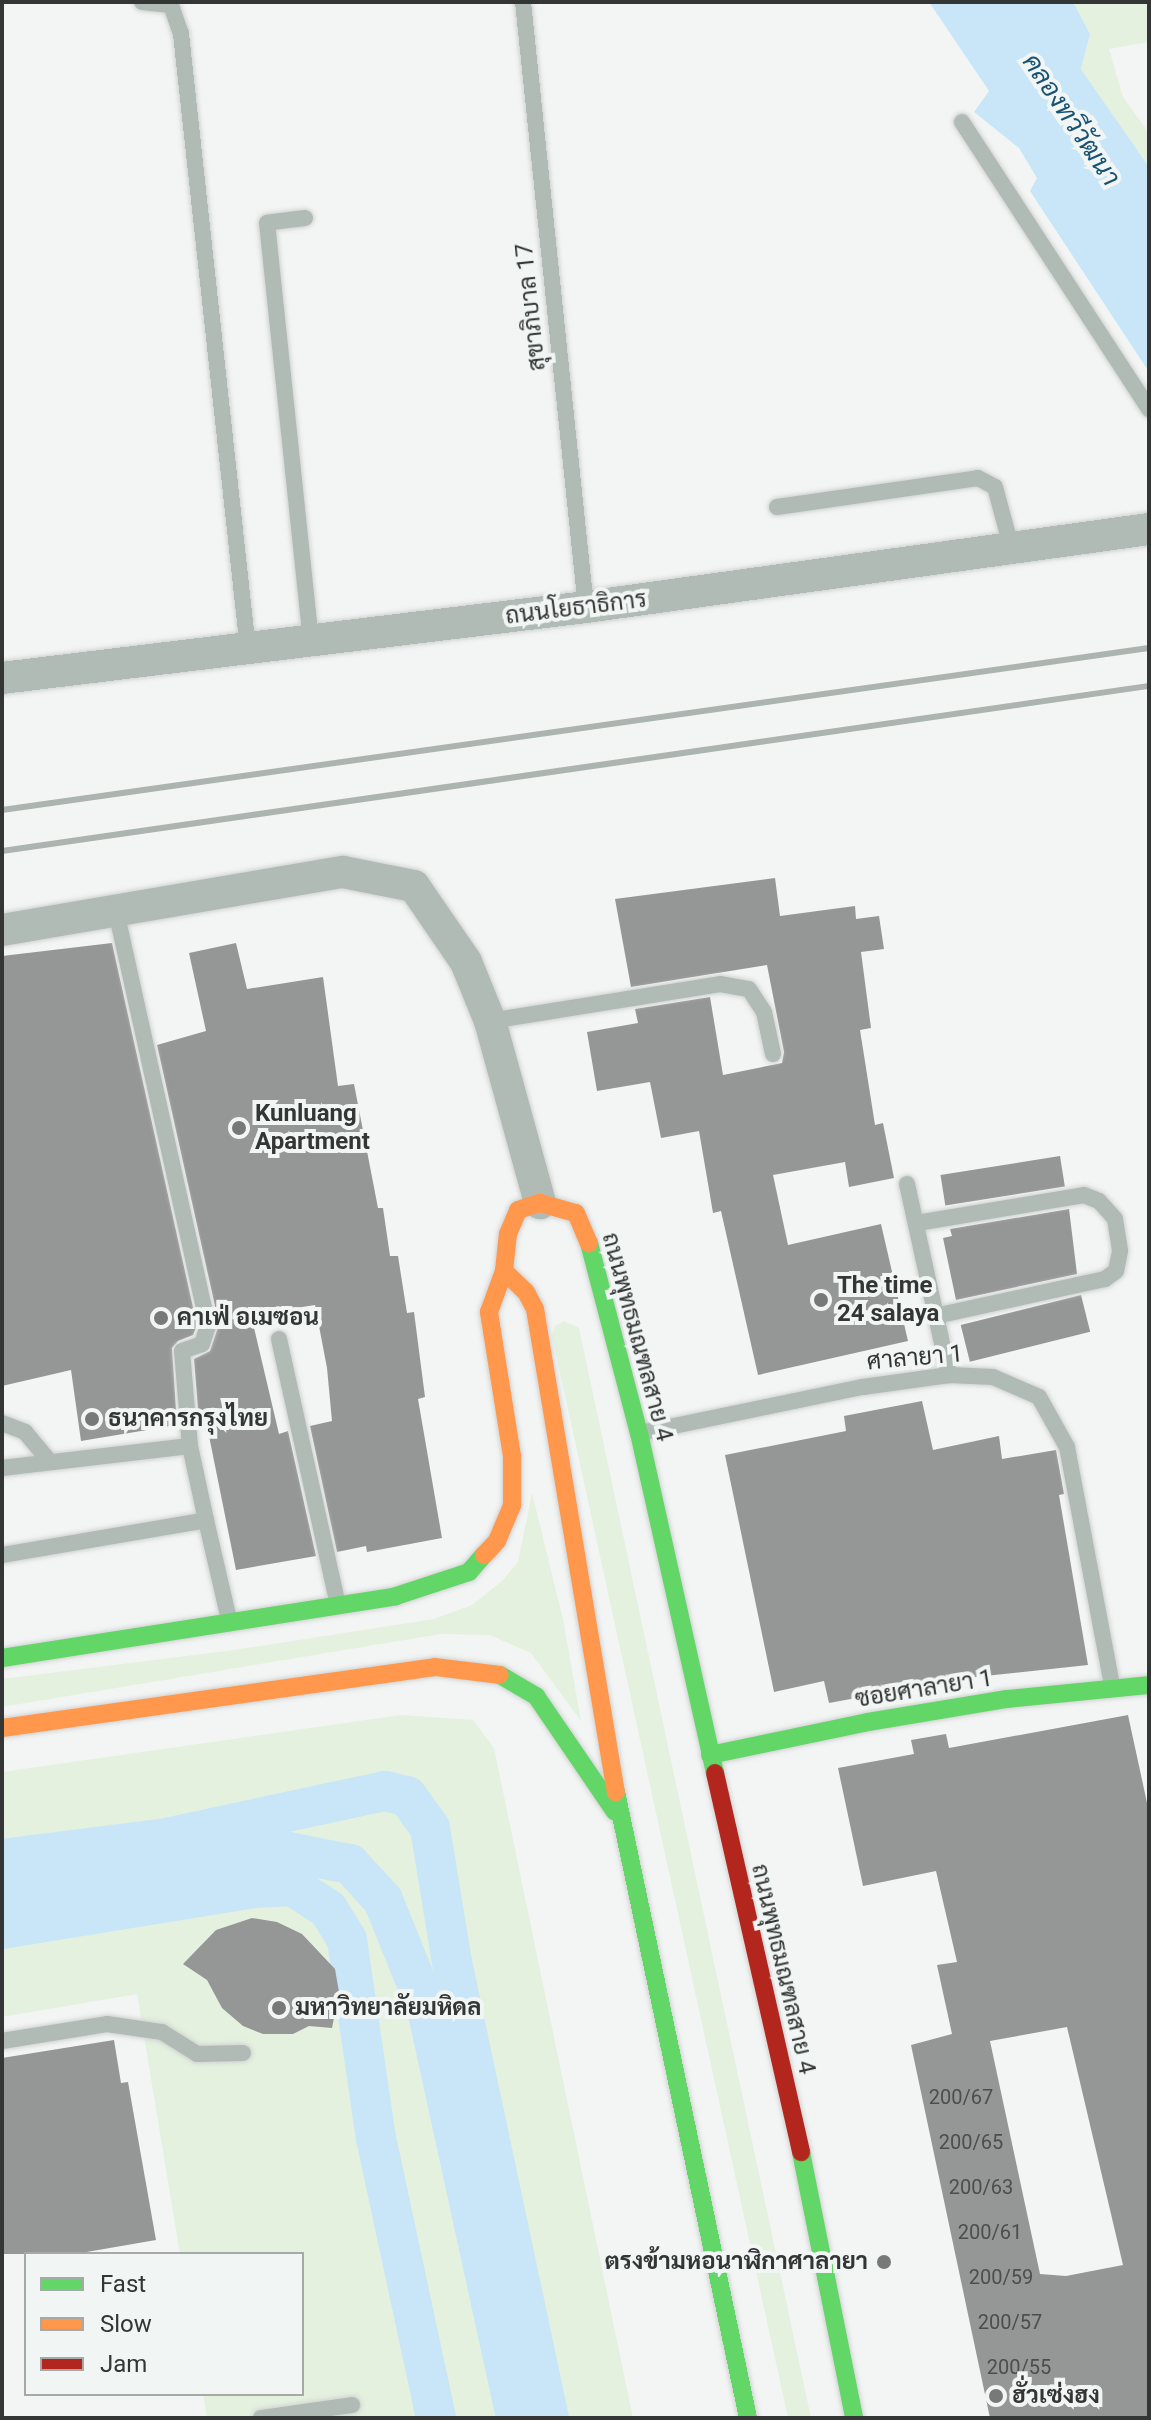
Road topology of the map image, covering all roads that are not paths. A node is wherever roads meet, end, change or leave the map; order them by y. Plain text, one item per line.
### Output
1 (142, 2) edge
2 (523, 2) edge
3 (171, 3) edge
4 (962, 122) dead end
5 (305, 218) dead end
6 (1149, 409) edge
7 (777, 507) dead end
8 (1149, 529) edge
9 (1012, 550) junction
10 (586, 607) junction
11 (311, 642) junction
12 (248, 650) junction
13 (2, 678) edge
14 (116, 910) junction
15 (2, 930) edge
16 (490, 1021) junction
17 (773, 1054) dead end
18 (907, 1184) dead end
19 (540, 1203) junction
20 (917, 1223) junction
21 (504, 1271) junction
22 (936, 1316) junction
23 (279, 1339) dead end
24 (949, 1375) junction
25 (2, 1423) edge
26 (639, 1433) junction
27 (190, 1446) junction
28 (49, 1461) junction
29 (2, 1468) edge
30 (206, 1520) junction
31 (2, 1555) edge
32 (338, 1607) junction
33 (229, 1623) junction
34 (2, 1658) edge
35 (1149, 1685) edge
36 (1112, 1688) junction
37 (2, 1728) edge
38 (710, 1755) junction
39 (621, 1820) junction
40 (2, 2041) edge
41 (243, 2053) dead end
42 (352, 2405) dead end
43 (261, 2418) edge
44 (748, 2418) edge
45 (854, 2418) edge

1 - 3 lane
2 - 10 lane, สุขาภิบาล 17
3 - 12 lane
4 - 6 lane
5 - 11 lane
7 - 9 lane
8 - 9 street, ถนนโยธาธิการ
9 - 10 street, ถนนโยธาธิการ
10 - 11 street, ถนนโยธาธิการ
11 - 12 street, ถนนโยธาธิการ
12 - 13 street, ถนนโยธาธิการ
14 - 15 street
14 - 16 street
14 - 27 lane
16 - 17 lane
16 - 19 street
18 - 20 lane
19 - 21 main road
19 - 26 main road, ถนนพุทธมณฑลสาย 4
20 - 22 lane
20 - 22 lane
21 - 32 main road
21 - 39 main road
22 - 24 lane
23 - 32 lane
24 - 26 lane, ศาลายา 1
24 - 36 lane, ศาลายา 1
25 - 28 lane
26 - 38 main road, ถนนพุทธมณฑลสาย 4
27 - 28 lane
27 - 30 lane
28 - 29 lane
30 - 31 lane
30 - 33 lane
32 - 33 main road
33 - 34 main road
35 - 36 main road, ซอยศาลายา 1
36 - 38 main road, ซอยศาลายา 1
37 - 39 main road
38 - 45 main road, ถนนพุทธมณฑลสาย 4
39 - 44 main road
40 - 41 lane
42 - 43 lane

